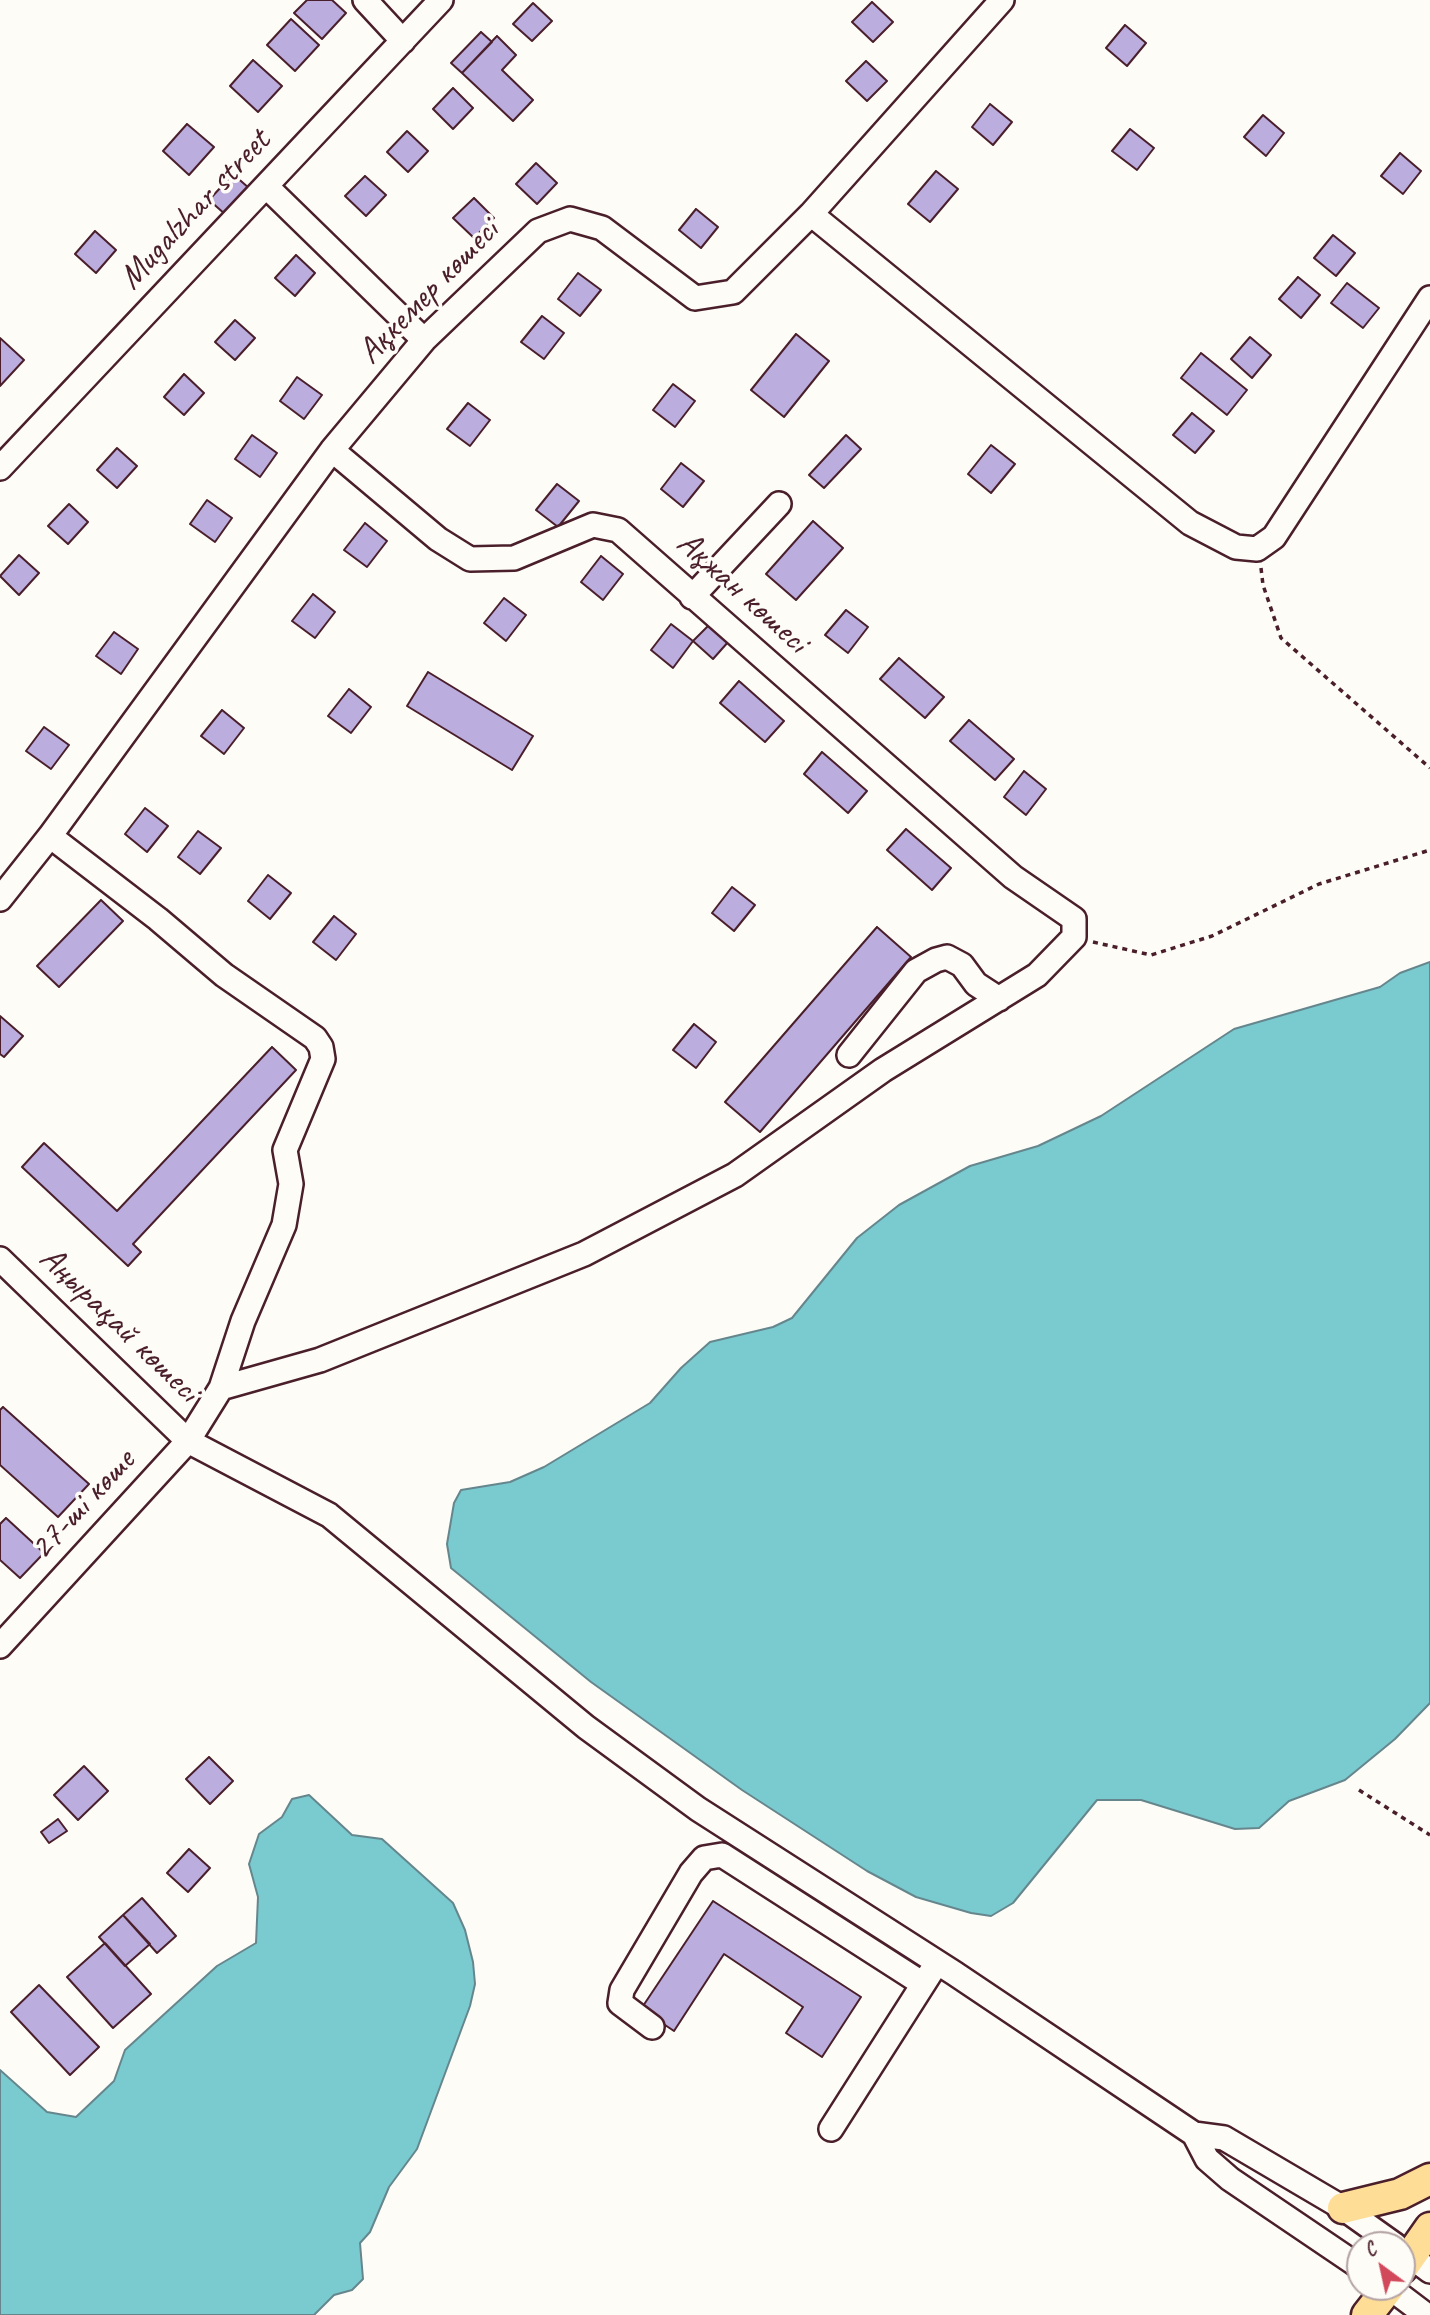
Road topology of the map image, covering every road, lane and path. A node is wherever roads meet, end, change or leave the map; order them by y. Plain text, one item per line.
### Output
1 (365, 0) edge
2 (441, 0) edge
3 (1002, 0) edge
4 (403, 41) junction
5 (266, 186) junction
6 (811, 214) junction
7 (1430, 298) edge
8 (424, 340) junction
9 (332, 450) junction
10 (0, 468) edge
11 (779, 504) dead end
12 (1257, 549) junction
13 (692, 597) junction
14 (1430, 768) edge
15 (50, 836) junction
16 (1430, 850) edge
17 (0, 899) edge
18 (1074, 928) junction
19 (999, 999) junction
20 (849, 1055) dead end
21 (0, 1259) edge
22 (221, 1388) junction
23 (188, 1441) junction
24 (2, 1641) edge
25 (1359, 1790) dead end
26 (1430, 1835) edge
27 (937, 1963) junction
28 (923, 1984) junction
29 (652, 2027) dead end
30 (831, 2129) dead end
31 (1194, 2134) junction
32 (1430, 2179) edge
33 (1343, 2208) junction
34 (1430, 2228) edge
35 (1373, 2231) edge
36 (1416, 2247) edge
37 (1346, 2258) edge
38 (1378, 2301) edge
39 (1408, 2301) edge
40 (1367, 2315) edge
41 (1426, 2315) edge

1 - 4 street
2 - 4 street, Mugalzhar street
3 - 6 street, Ақкемер көшесі
4 - 5 street, Mugalzhar street
5 - 8 street
5 - 10 street, Mugalzhar street
6 - 8 street, Ақкемер көшесі
6 - 12 street
7 - 12 street
8 - 9 street, Ақкемер көшесі
9 - 13 street, Ақжан көшесі
9 - 15 street, Ақкемер көшесі
11 - 13 street
12 - 14 path
13 - 18 street, Ақжан көшесі
15 - 17 street, Ақкемер көшесі
15 - 22 street, 27-ші көше
16 - 18 path
18 - 19 street
19 - 20 street
19 - 22 street
21 - 23 street, Аңырақай көшесі
22 - 23 street, 27-ші көше
23 - 24 street, 27-ші көше
23 - 27 street, Аңырақай көшесі
25 - 26 path
27 - 28 street
27 - 31 street, Аңырақай көшесі
28 - 29 street
28 - 30 street
31 - 33 street
31 - 37 street
32 - 33 main road
33 - 35 street
34 - 36 main road
38 - 40 main road
39 - 41 street

